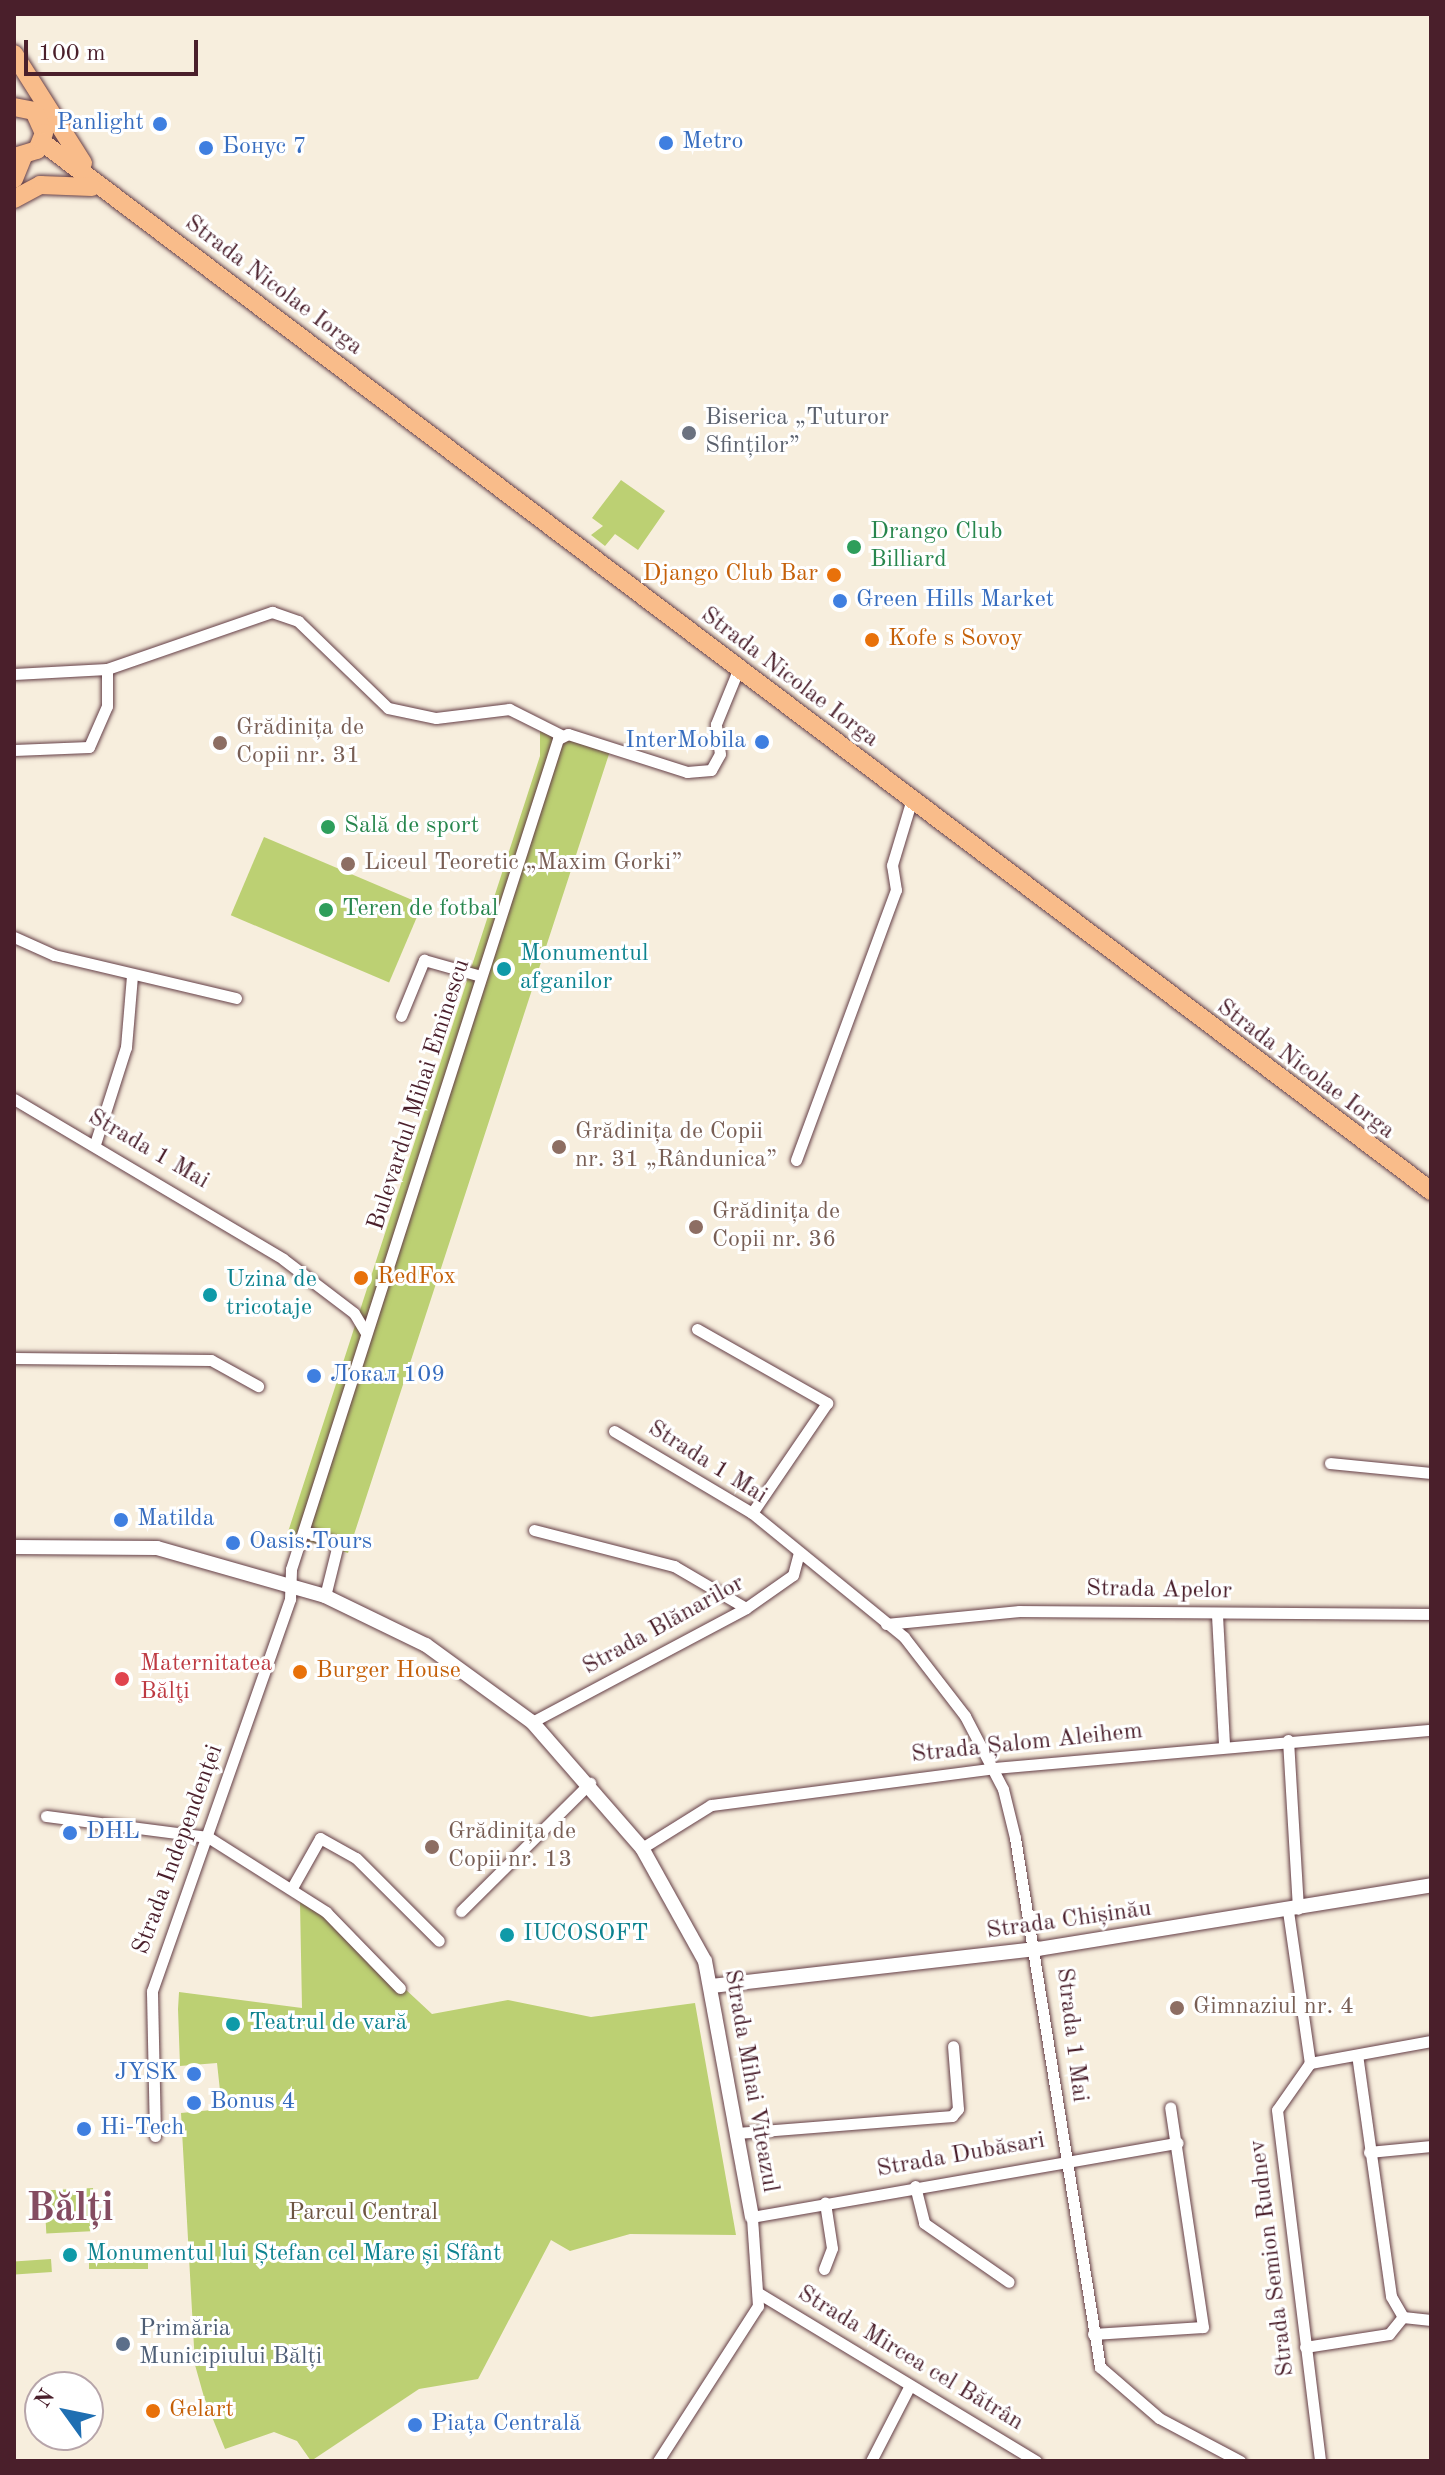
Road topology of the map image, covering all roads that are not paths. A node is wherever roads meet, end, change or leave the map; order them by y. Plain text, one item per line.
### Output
1 (14, 57) edge
2 (14, 107) edge
3 (34, 111) junction
4 (29, 152) edge
5 (14, 179) edge
6 (94, 184) junction
7 (14, 199) edge
8 (107, 669) junction
9 (738, 670) junction
10 (14, 674) edge
11 (561, 735) junction
12 (14, 750) edge
13 (911, 802) junction
14 (14, 937) edge
15 (132, 975) junction
16 (481, 976) junction
17 (236, 998) dead end
18 (401, 1016) dead end
19 (14, 1099) edge
20 (95, 1144) junction
21 (796, 1160) dead end
22 (1431, 1191) edge
23 (697, 1329) dead end
24 (366, 1333) junction
25 (14, 1358) edge
26 (258, 1386) dead end
27 (614, 1431) dead end
28 (1330, 1463) dead end
29 (1431, 1473) edge
30 (752, 1513) junction
31 (534, 1530) dead end
32 (304, 1531) junction
33 (14, 1547) edge
34 (799, 1553) junction
35 (293, 1586) junction
36 (325, 1596) junction
37 (746, 1608) junction
38 (1431, 1614) edge
39 (1217, 1615) junction
40 (886, 1624) junction
41 (532, 1722) junction
42 (1431, 1730) edge
43 (1288, 1740) junction
44 (1224, 1745) junction
45 (994, 1768) junction
46 (590, 1783) junction
47 (46, 1816) dead end
48 (208, 1837) junction
49 (642, 1848) junction
50 (1431, 1885) edge
51 (293, 1886) junction
52 (1293, 1910) junction
53 (461, 1911) dead end
54 (439, 1941) dead end
55 (1038, 1949) junction
56 (712, 1986) junction
57 (400, 1988) dead end
58 (1431, 2041) edge
59 (953, 2046) dead end
60 (1357, 2055) junction
61 (1310, 2063) junction
62 (1170, 2107) dead end
63 (737, 2133) junction
64 (155, 2136) dead end
65 (1178, 2143) junction
66 (1431, 2146) edge
67 (1369, 2152) junction
68 (1064, 2160) junction
69 (915, 2186) junction
70 (825, 2203) junction
71 (752, 2217) junction
72 (824, 2269) dead end
73 (1009, 2282) dead end
74 (760, 2294) junction
75 (1403, 2317) junction
76 (1431, 2320) edge
77 (1093, 2334) junction
78 (1305, 2347) junction
79 (909, 2387) junction
80 (658, 2461) edge
81 (871, 2461) edge
82 (1036, 2461) edge
83 (1240, 2461) edge
84 (1320, 2461) edge

1 - 3 main road
1 - 6 main road
2 - 3 main road
3 - 4 main road
4 - 5 main road
4 - 6 main road, Strada Nicolae Iorga
6 - 7 main road
6 - 9 main road, Strada Nicolae Iorga
8 - 10 street
8 - 11 street
8 - 12 street
9 - 11 street
9 - 13 main road, Strada Nicolae Iorga
11 - 16 street, Bulevardul Mihai Eminescu
13 - 21 street
13 - 22 main road, Strada Nicolae Iorga
14 - 15 street
15 - 17 street
15 - 20 street
16 - 18 street
16 - 24 street, Bulevardul Mihai Eminescu
19 - 20 street, Strada 1 Mai
20 - 24 street, Strada 1 Mai
23 - 30 street
24 - 32 street, Bulevardul Mihai Eminescu
25 - 26 street
27 - 30 street, Strada 1 Mai
28 - 29 street
30 - 34 street, Strada 1 Mai
31 - 37 street
32 - 35 street, Bulevardul Mihai Eminescu
32 - 36 street
33 - 35 street, Strada Mihai Viteazul
34 - 37 street, Strada Blănarilor
34 - 40 street, Strada 1 Mai
35 - 36 street, Strada Mihai Viteazul
35 - 48 street, Strada Independenței
36 - 41 street, Strada Mihai Viteazul
37 - 41 street, Strada Blănarilor
38 - 39 street, Strada Apelor
39 - 40 street, Strada Apelor
39 - 44 street
40 - 45 street, Strada 1 Mai
41 - 46 street, Strada Mihai Viteazul
42 - 43 street, Strada Șalom Aleihem
43 - 44 street, Strada Șalom Aleihem
43 - 52 street
44 - 45 street, Strada Șalom Aleihem
45 - 49 street, Strada Șalom Aleihem
45 - 55 street, Strada 1 Mai
46 - 49 street, Strada Mihai Viteazul
46 - 53 street
47 - 48 street
48 - 51 street
48 - 64 street, Strada Independenței
49 - 56 street, Strada Mihai Viteazul
50 - 52 street, Strada Chișinău
51 - 54 street
51 - 57 street
52 - 55 street, Strada Chișinău
52 - 61 street
55 - 56 street, Strada Chișinău
55 - 68 street, Strada 1 Mai
56 - 63 street, Strada Mihai Viteazul
58 - 60 street
59 - 63 street
60 - 61 street
60 - 67 street
61 - 78 street, Strada Semion Rudnev
62 - 65 street
63 - 71 street, Strada Mihai Viteazul
65 - 68 street, Strada Dubăsari
65 - 77 street
66 - 67 street
67 - 75 street
68 - 69 street, Strada Dubăsari
68 - 77 street, Strada 1 Mai
69 - 70 street, Strada Dubăsari
69 - 73 street
70 - 71 street, Strada Dubăsari
70 - 72 street
71 - 74 street, Strada Mihai Viteazul
74 - 79 street, Strada Mircea cel Bătrân
74 - 80 street, Strada Mihai Viteazul
75 - 76 street
75 - 78 street
77 - 83 street, Strada 1 Mai
78 - 84 street, Strada Semion Rudnev
79 - 81 street
79 - 82 street, Strada Mircea cel Bătrân

